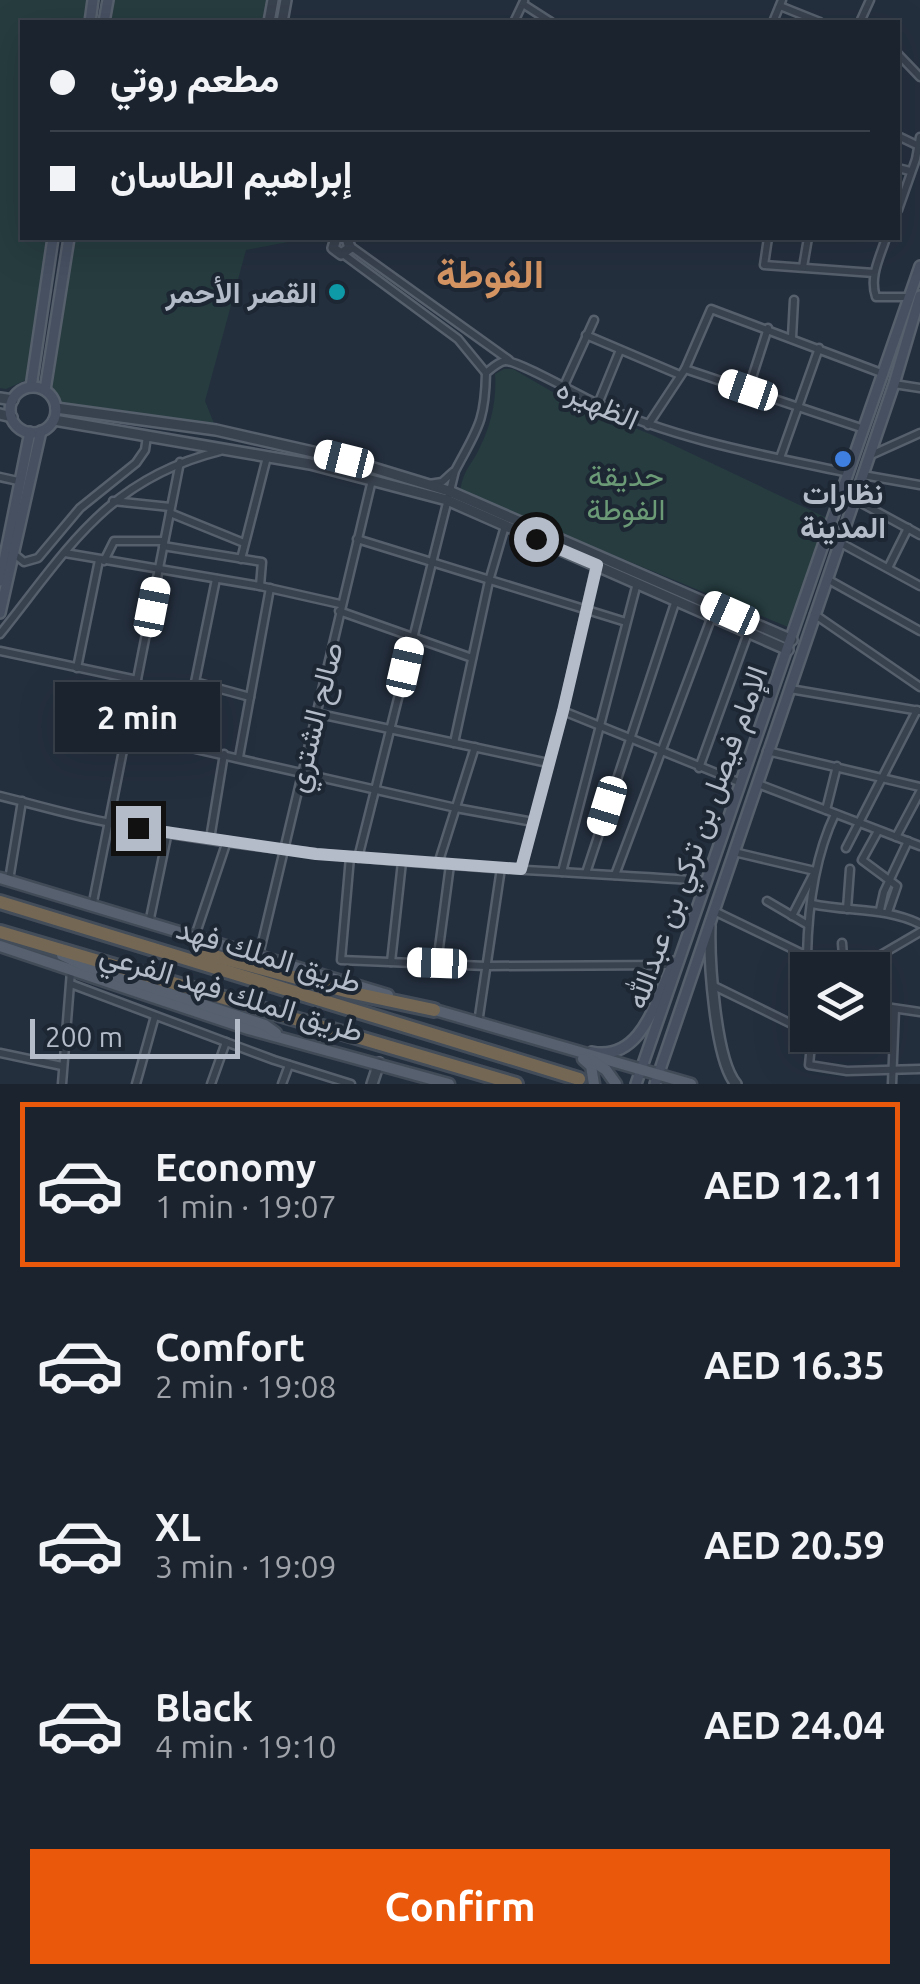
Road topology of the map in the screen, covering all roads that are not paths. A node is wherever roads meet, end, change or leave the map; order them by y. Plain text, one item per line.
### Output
1 (523, 2) edge
2 (781, 3) edge
3 (548, 20) edge
4 (816, 20) edge
5 (900, 56) edge
6 (920, 62) edge
7 (918, 75) edge
8 (919, 143) edge
9 (900, 169) edge
10 (910, 172) junction
11 (900, 200) edge
12 (53, 240) edge
13 (70, 240) edge
14 (332, 240) edge
15 (768, 240) edge
16 (808, 240) edge
17 (885, 240) edge
18 (347, 246) edge
19 (920, 266) edge
20 (802, 267) junction
21 (874, 273) junction
22 (914, 297) edge
23 (794, 300) dead end
24 (594, 320) dead end
25 (768, 328) junction
26 (586, 336) junction
27 (792, 337) junction
28 (819, 348) junction
29 (620, 350) junction
30 (510, 361) junction
31 (683, 372) junction
32 (486, 373) junction
33 (884, 374) junction
34 (894, 384) junction
35 (31, 387) junction
36 (562, 388) junction
37 (920, 388) edge
38 (45, 390) junction
39 (748, 390) junction
40 (0, 398) edge
41 (13, 400) junction
42 (598, 404) junction
43 (798, 406) junction
44 (56, 408) junction
45 (0, 414) edge
46 (12, 416) junction
47 (54, 420) junction
48 (648, 425) junction
49 (864, 429) junction
50 (35, 432) junction
51 (920, 433) edge
52 (147, 434) junction
53 (231, 448) junction
54 (268, 455) junction
55 (869, 456) junction
56 (780, 458) junction
57 (180, 462) junction
58 (459, 463) junction
59 (850, 473) junction
60 (862, 475) junction
61 (0, 478) edge
62 (18, 480) junction
63 (372, 480) junction
64 (418, 482) junction
65 (920, 485) edge
66 (448, 496) junction
67 (854, 499) junction
68 (112, 501) junction
69 (170, 510) junction
70 (505, 526) junction
71 (908, 528) junction
72 (920, 535) edge
73 (357, 539) junction
74 (840, 542) junction
75 (244, 543) junction
76 (164, 544) junction
77 (13, 553) junction
78 (64, 554) junction
79 (241, 559) junction
80 (101, 560) junction
81 (430, 562) junction
82 (597, 565) junction
83 (888, 568) junction
84 (158, 571) junction
85 (0, 578) edge
86 (216, 579) junction
87 (827, 579) junction
88 (489, 581) junction
89 (644, 582) junction
90 (260, 586) junction
91 (920, 586) edge
92 (270, 588) junction
93 (665, 590) junction
94 (676, 600) junction
95 (340, 607) junction
96 (586, 611) junction
97 (0, 612) edge
98 (814, 614) junction
99 (712, 616) junction
100 (626, 622) junction
101 (920, 631) edge
102 (748, 632) junction
103 (0, 634) edge
104 (413, 636) junction
105 (790, 645) junction
106 (0, 651) edge
107 (472, 658) junction
108 (77, 668) junction
109 (137, 680) junction
110 (195, 682) junction
111 (920, 688) edge
112 (788, 689) junction
113 (250, 697) junction
114 (918, 710) edge
115 (563, 711) junction
116 (315, 713) junction
117 (597, 726) junction
118 (128, 728) junction
119 (391, 730) junction
120 (628, 739) junction
121 (454, 743) junction
122 (182, 746) junction
123 (475, 747) junction
124 (767, 751) junction
125 (660, 753) junction
126 (224, 754) junction
127 (239, 757) junction
128 (548, 763) junction
129 (837, 766) junction
130 (699, 768) junction
131 (301, 772) junction
132 (881, 778) junction
133 (742, 784) junction
134 (756, 784) junction
135 (375, 790) junction
136 (920, 790) edge
137 (0, 796) edge
138 (22, 801) junction
139 (456, 808) junction
140 (826, 810) junction
141 (835, 814) junction
142 (533, 822) junction
143 (858, 822) junction
144 (109, 823) junction
145 (878, 830) junction
146 (168, 832) junction
147 (896, 837) junction
148 (210, 839) junction
149 (228, 842) junction
150 (908, 842) junction
151 (920, 846) edge
152 (846, 848) dead end
153 (282, 850) junction
154 (733, 851) junction
155 (354, 858) junction
156 (402, 862) junction
157 (438, 864) junction
158 (450, 865) junction
159 (500, 868) junction
160 (521, 869) junction
161 (850, 869) dead end
162 (815, 871) junction
163 (562, 872) junction
164 (586, 873) junction
165 (615, 875) junction
166 (4, 879) edge
167 (889, 880) junction
168 (708, 882) junction
169 (0, 902) edge
170 (767, 902) dead end
171 (812, 904) junction
172 (92, 906) junction
173 (847, 909) junction
174 (884, 911) junction
175 (712, 913) junction
176 (792, 916) junction
177 (149, 923) junction
178 (808, 925) junction
179 (920, 928) edge
180 (0, 932) edge
181 (195, 936) junction
182 (142, 943) junction
183 (687, 943) junction
184 (842, 944) dead end
185 (0, 946) edge
186 (44, 946) junction
187 (798, 952) edge
188 (807, 952) edge
189 (843, 952) edge
190 (882, 952) edge
191 (259, 955) junction
192 (391, 962) junction
193 (437, 963) junction
194 (672, 964) junction
195 (486, 966) junction
196 (72, 968) junction
197 (71, 984) junction
198 (712, 985) junction
199 (890, 1008) edge
200 (895, 1009) junction
201 (434, 1010) junction
202 (920, 1012) edge
203 (155, 1016) junction
204 (894, 1021) junction
205 (890, 1022) edge
206 (478, 1024) junction
207 (790, 1024) edge
208 (287, 1040) junction
209 (226, 1042) junction
210 (550, 1042) junction
211 (809, 1052) edge
212 (0, 1053) edge
213 (379, 1063) junction
214 (288, 1065) junction
215 (62, 1066) junction
216 (920, 1068) edge
217 (641, 1070) junction
218 (892, 1072) junction
219 (579, 1078) dead end
220 (648, 1082) edge
221 (62, 1084) edge
222 (136, 1084) edge
223 (212, 1084) edge
224 (282, 1084) edge
225 (350, 1084) edge
226 (372, 1084) edge
227 (449, 1084) edge
228 (516, 1084) edge
229 (594, 1084) edge
230 (616, 1084) edge
231 (691, 1084) edge
232 (736, 1084) edge
233 (892, 1084) edge

1 - 3 street
2 - 4 street
5 - 7 street
6 - 7 street
8 - 10 street
9 - 10 street
10 - 11 street
12 - 35 main road
13 - 38 main road
14 - 18 street
15 - 20 street
16 - 20 street
17 - 21 street
18 - 30 street, الظهيره
18 - 32 street
19 - 22 main road, الإمام فيصل بن تركي بن عبدالله
20 - 21 street
21 - 22 street
22 - 33 main road, الإمام فيصل بن تركي بن عبدالله
22 - 34 main road, الإمام فيصل بن تركي بن عبدالله
23 - 27 street
24 - 26 street
25 - 27 street
25 - 31 street
25 - 39 street
26 - 29 street
26 - 36 street
27 - 28 street
28 - 33 street
28 - 43 street
29 - 31 street
29 - 42 street
30 - 32 street
30 - 36 street, الظهيره
31 - 39 street
31 - 48 street
32 - 58 street
33 - 49 main road, الإمام فيصل بن تركي بن عبدالله
34 - 37 street
34 - 55 main road, الإمام فيصل بن تركي بن عبدالله
35 - 38 main road
35 - 41 main road
36 - 42 street, الظهيره
38 - 44 main road
39 - 43 street
40 - 41 street
41 - 46 main road
42 - 48 street, الظهيره
43 - 49 street
43 - 56 street
44 - 47 main road
44 - 64 street
45 - 46 street
46 - 50 main road
47 - 50 main road
47 - 52 street
48 - 56 street, الظهيره
49 - 59 main road, الإمام فيصل بن تركي بن عبدالله
50 - 62 main road
50 - 77 main road
51 - 55 street
52 - 53 street
52 - 77 street
53 - 54 street
53 - 57 street
54 - 63 street
54 - 75 street
55 - 60 main road, الإمام فيصل بن تركي بن عبدالله
56 - 59 street, الظهيره
57 - 68 street
57 - 69 street
58 - 64 street
58 - 66 street
59 - 105 main road, الإمام فيصل بن تركي بن عبدالله
60 - 65 street
60 - 67 main road, الإمام فيصل بن تركي بن عبدالله
61 - 62 street
62 - 85 main road
63 - 66 street
63 - 73 street, صالح الشتري
64 - 66 street
66 - 70 street
66 - 81 street
66 - 89 street
67 - 71 street
67 - 74 main road, الإمام فيصل بن تركي بن عبدالله
68 - 69 street
68 - 78 street
69 - 75 street
69 - 76 street
70 - 82 street
70 - 88 street
71 - 72 street
71 - 83 street
73 - 81 street
73 - 95 street, صالح الشتري
74 - 83 street
74 - 87 main road, الإمام فيصل بن تركي بن عبدالله
75 - 79 street
76 - 79 street
76 - 80 street
76 - 84 street
77 - 97 main road
78 - 80 street
78 - 103 street
79 - 90 street
80 - 84 street
80 - 108 street
81 - 88 street
81 - 104 street
82 - 89 street
82 - 96 street
83 - 91 street
84 - 86 street
84 - 109 street
86 - 90 street
86 - 110 street
87 - 98 main road, الإمام فيصل بن تركي بن عبدالله
87 - 101 street
88 - 96 street
88 - 107 street
89 - 93 street
89 - 100 street
90 - 92 street
92 - 95 street
92 - 113 street
93 - 94 street
93 - 105 street
94 - 99 street
94 - 120 street
95 - 104 street
95 - 116 street, صالح الشتري
96 - 100 street
96 - 115 street
98 - 111 street
98 - 112 main road, الإمام فيصل بن تركي بن عبدالله
99 - 102 street
99 - 125 street
100 - 117 street
102 - 105 street
102 - 130 street
104 - 107 street
104 - 119 street
105 - 133 main road, الإمام فيصل بن تركي بن عبدالله
106 - 108 street
107 - 121 street
108 - 109 street
109 - 118 street
110 - 113 street
110 - 122 street
112 - 114 street
112 - 124 main road, الإمام فيصل بن تركي بن عبدالله
113 - 127 street
114 - 132 street
115 - 117 street
115 - 128 street
116 - 119 street
116 - 131 street, صالح الشتري
117 - 120 street
117 - 163 street
118 - 122 street
118 - 144 street
119 - 121 street
119 - 135 street
120 - 125 street
120 - 164 street
121 - 123 street
122 - 126 street
123 - 128 street
123 - 139 street
124 - 129 street
124 - 134 main road, الإمام فيصل بن تركي بن عبدالله
125 - 130 street
125 - 165 street
126 - 127 street
126 - 148 street
127 - 131 street
128 - 142 street
129 - 132 street
129 - 140 street
130 - 133 street
131 - 135 street
131 - 153 street, صالح الشتري
132 - 136 street
132 - 143 street
133 - 168 main road, الإمام فيصل بن تركي بن عبدالله
134 - 140 street
134 - 154 main road, الإمام فيصل بن تركي بن عبدالله
135 - 139 street
135 - 155 street
136 - 147 street
137 - 138 street
138 - 144 street
138 - 166 street
139 - 142 street
139 - 157 street
140 - 141 street
141 - 143 street
141 - 162 street
142 - 160 street
143 - 145 street
143 - 152 street
144 - 146 street
144 - 172 street
145 - 147 street
145 - 167 street
146 - 148 street
146 - 177 street
147 - 150 street
148 - 149 street
149 - 153 street
149 - 181 street
150 - 151 street
150 - 167 street
153 - 155 street
153 - 191 street, صالح الشتري
154 - 162 street
154 - 175 main road, الإمام فيصل بن تركي بن عبدالله
155 - 156 street
155 - 192 street
156 - 157 street
156 - 192 street
157 - 158 street
158 - 159 street
158 - 193 street
159 - 160 street
159 - 195 street
160 - 163 street
161 - 173 street
162 - 171 street
162 - 176 street
163 - 164 street
164 - 165 street
165 - 168 street
166 - 172 main road, طريق الملك فهد الفرعي
167 - 174 street
168 - 183 main road, الإمام فيصل بن تركي بن عبدالله
169 - 182 highway, طريق الملك فهد
170 - 176 street
171 - 173 street
171 - 178 street
172 - 177 main road, طريق الملك فهد الفرعي
173 - 174 street
174 - 179 street
175 - 187 street
175 - 198 street
175 - 220 main road, الإمام فيصل بن تركي بن عبدالله
176 - 178 street
177 - 181 main road, طريق الملك فهد الفرعي
178 - 188 street
179 - 190 street
180 - 186 highway, طريق الملك فهد
181 - 191 main road, طريق الملك فهد الفرعي
182 - 201 highway
182 - 219 highway, طريق الملك فهد
183 - 194 main road
183 - 217 main road, الإمام فيصل بن تركي بن عبدالله
184 - 189 street
185 - 196 main road, طريق الملك فهد الفرعي
186 - 208 main road
186 - 228 highway, طريق الملك فهد
191 - 201 main road, طريق الملك فهد الفرعي
192 - 193 street
193 - 195 street
194 - 195 street
194 - 210 main road
195 - 206 street
196 - 197 street
196 - 208 main road, طريق الملك فهد الفرعي
197 - 203 street
197 - 215 street
198 - 207 street
198 - 232 street
199 - 200 street
200 - 202 street
200 - 204 street
201 - 206 main road, طريق الملك فهد الفرعي
203 - 209 street
203 - 222 street
204 - 205 street
204 - 218 street
206 - 210 main road, طريق الملك فهد الفرعي
208 - 213 main road, طريق الملك فهد الفرعي
209 - 214 street
209 - 223 street
210 - 217 main road, طريق الملك فهد الفرعي
210 - 229 main road
210 - 230 main road
211 - 218 street
212 - 215 street
213 - 226 street
213 - 227 main road, طريق الملك فهد الفرعي
214 - 224 street
214 - 225 street
215 - 221 street
216 - 218 street
217 - 220 main road, طريق الملك فهد الفرعي
217 - 220 main road
218 - 233 street
220 - 231 main road, طريق الملك فهد الفرعي

